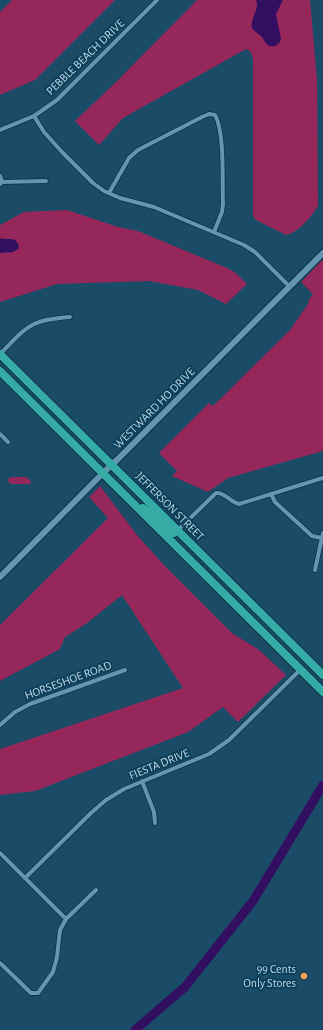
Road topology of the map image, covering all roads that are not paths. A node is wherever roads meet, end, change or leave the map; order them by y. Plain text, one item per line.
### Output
1 (157, 0) edge
2 (34, 116) junction
3 (0, 130) edge
4 (0, 176) edge
5 (46, 181) dead end
6 (1, 183) edge
7 (109, 193) junction
8 (214, 232) junction
9 (323, 253) edge
10 (290, 287) junction
11 (70, 316) dead end
12 (0, 354) edge
13 (0, 371) edge
14 (0, 434) edge
15 (8, 442) dead end
16 (112, 464) junction
17 (103, 473) junction
18 (323, 478) edge
19 (271, 494) junction
20 (132, 502) junction
21 (178, 530) junction
22 (323, 532) edge
23 (322, 538) junction
24 (315, 570) dead end
25 (0, 577) edge
26 (300, 669) junction
27 (125, 670) dead end
28 (323, 675) edge
29 (323, 692) edge
30 (0, 724) edge
31 (142, 781) junction
32 (155, 822) dead end
33 (0, 853) edge
34 (26, 878) junction
35 (96, 890) dead end
36 (66, 919) junction
37 (0, 963) edge

1 - 2 street, PEBBLE BEACH DRIVE
2 - 3 street, PEBBLE BEACH DRIVE
2 - 7 street
4 - 6 street
5 - 6 street
7 - 8 street
7 - 8 street
8 - 10 street
9 - 10 street, WESTWARD HO DRIVE
10 - 16 street, WESTWARD HO DRIVE
11 - 12 street
12 - 16 main road, JEFFERSON STREET
13 - 17 main road, JEFFERSON STREET
14 - 15 street
16 - 17 street, WESTWARD HO DRIVE
16 - 21 main road, JEFFERSON STREET
17 - 20 main road, JEFFERSON STREET
17 - 25 street, WESTWARD HO DRIVE
18 - 19 street
19 - 21 street
19 - 23 street
20 - 21 main road
20 - 26 main road, JEFFERSON STREET
21 - 28 main road, JEFFERSON STREET
22 - 23 street
23 - 24 street
26 - 29 main road, JEFFERSON STREET
26 - 31 street, FIESTA DRIVE
27 - 30 street, HORSESHOE ROAD
31 - 32 street
31 - 34 street, FIESTA DRIVE
33 - 34 street
34 - 36 street
35 - 36 street
36 - 37 street

